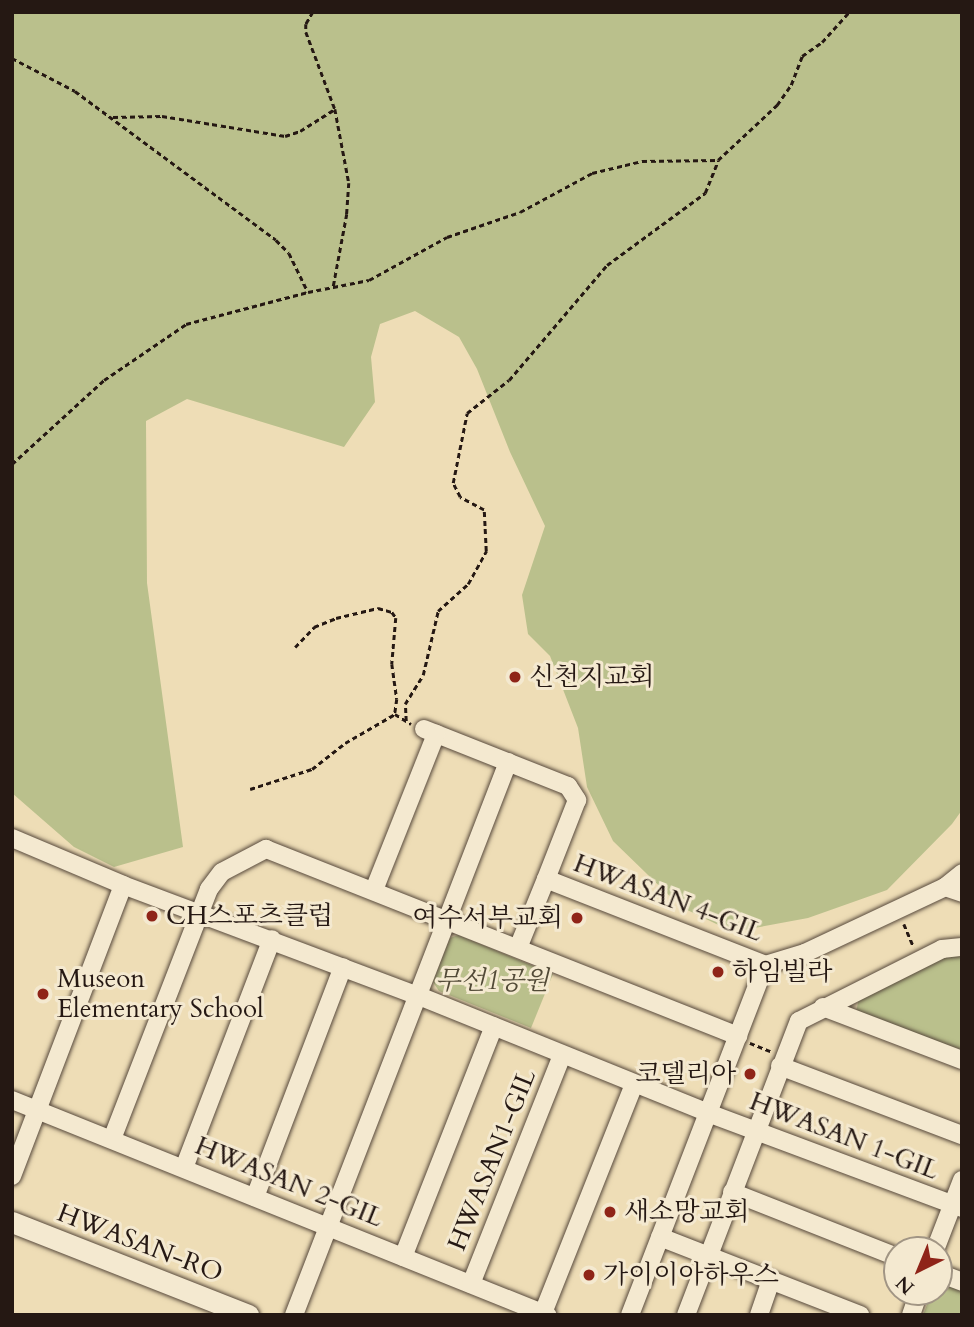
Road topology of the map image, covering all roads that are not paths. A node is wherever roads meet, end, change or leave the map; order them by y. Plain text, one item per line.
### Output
1 (508, 762) junction
2 (12, 838) edge
3 (962, 873) edge
4 (546, 879) junction
5 (124, 885) junction
6 (374, 890) junction
7 (953, 890) edge
8 (199, 912) junction
9 (448, 920) junction
10 (272, 939) junction
11 (962, 947) edge
12 (518, 948) junction
13 (765, 965) junction
14 (343, 967) junction
15 (419, 996) junction
16 (823, 1007) junction
17 (494, 1026) junction
18 (738, 1037) junction
19 (562, 1055) junction
20 (962, 1060) edge
21 (782, 1061) junction
22 (634, 1084) junction
23 (12, 1100) edge
24 (38, 1109) junction
25 (708, 1113) junction
26 (755, 1130) junction
27 (962, 1135) edge
28 (112, 1139) junction
29 (184, 1168) junction
30 (12, 1176) edge
31 (962, 1180) edge
32 (732, 1192) junction
33 (254, 1197) junction
34 (957, 1207) edge
35 (12, 1222) edge
36 (329, 1227) junction
37 (942, 1236) edge
38 (660, 1237) junction
39 (883, 1251) edge
40 (708, 1256) junction
41 (403, 1257) junction
42 (771, 1280) junction
43 (471, 1284) junction
44 (834, 1310) edge
45 (545, 1314) edge
46 (248, 1315) edge
47 (294, 1315) edge
48 (630, 1315) edge
49 (686, 1315) edge
50 (759, 1315) edge
51 (860, 1315) edge

1 - 4 street, HWASAN 4-GIL
1 - 6 street, HWASAN 4-GIL
1 - 9 street
2 - 5 street, HWASAN 1-GIL
3 - 7 street, HWASAN 4-GIL
4 - 12 street
4 - 13 street, HWASAN 4-GIL
5 - 8 street, HWASAN 1-GIL
5 - 24 street
6 - 8 street
6 - 9 street
7 - 13 street, HWASAN 4-GIL
8 - 10 street, HWASAN 1-GIL
8 - 28 street
9 - 12 street
9 - 15 street
10 - 14 street, HWASAN 1-GIL
10 - 29 street
11 - 16 street
12 - 18 street
13 - 18 street
14 - 15 street, HWASAN 1-GIL
14 - 33 street
15 - 17 street, HWASAN 1-GIL
15 - 36 street
16 - 20 street
16 - 21 street
17 - 19 street, HWASAN 1-GIL
17 - 41 street, HWASAN1-GIL
18 - 25 street
19 - 22 street, HWASAN 1-GIL
19 - 43 street, HWASAN1-GIL
21 - 26 street
21 - 27 street
22 - 25 street, HWASAN 1-GIL
22 - 45 street
23 - 24 street, HWASAN 2-GIL
24 - 28 street, HWASAN 2-GIL
24 - 30 street
25 - 26 street, HWASAN 1-GIL
25 - 38 street, HWASAN 1-GIL
26 - 32 street
26 - 34 street, HWASAN 1-GIL
28 - 29 street, HWASAN 2-GIL
29 - 33 street, HWASAN 2-GIL
31 - 34 street
32 - 39 street
32 - 40 street
33 - 36 street, HWASAN 2-GIL
34 - 37 street
35 - 46 street, HWASAN-RO
36 - 41 street, HWASAN 2-GIL
36 - 47 street
38 - 40 street
38 - 48 street, HWASAN 1-GIL
40 - 42 street
40 - 49 street
41 - 43 street, HWASAN 2-GIL
42 - 44 street
42 - 50 street
43 - 45 street, HWASAN 2-GIL
44 - 51 street

